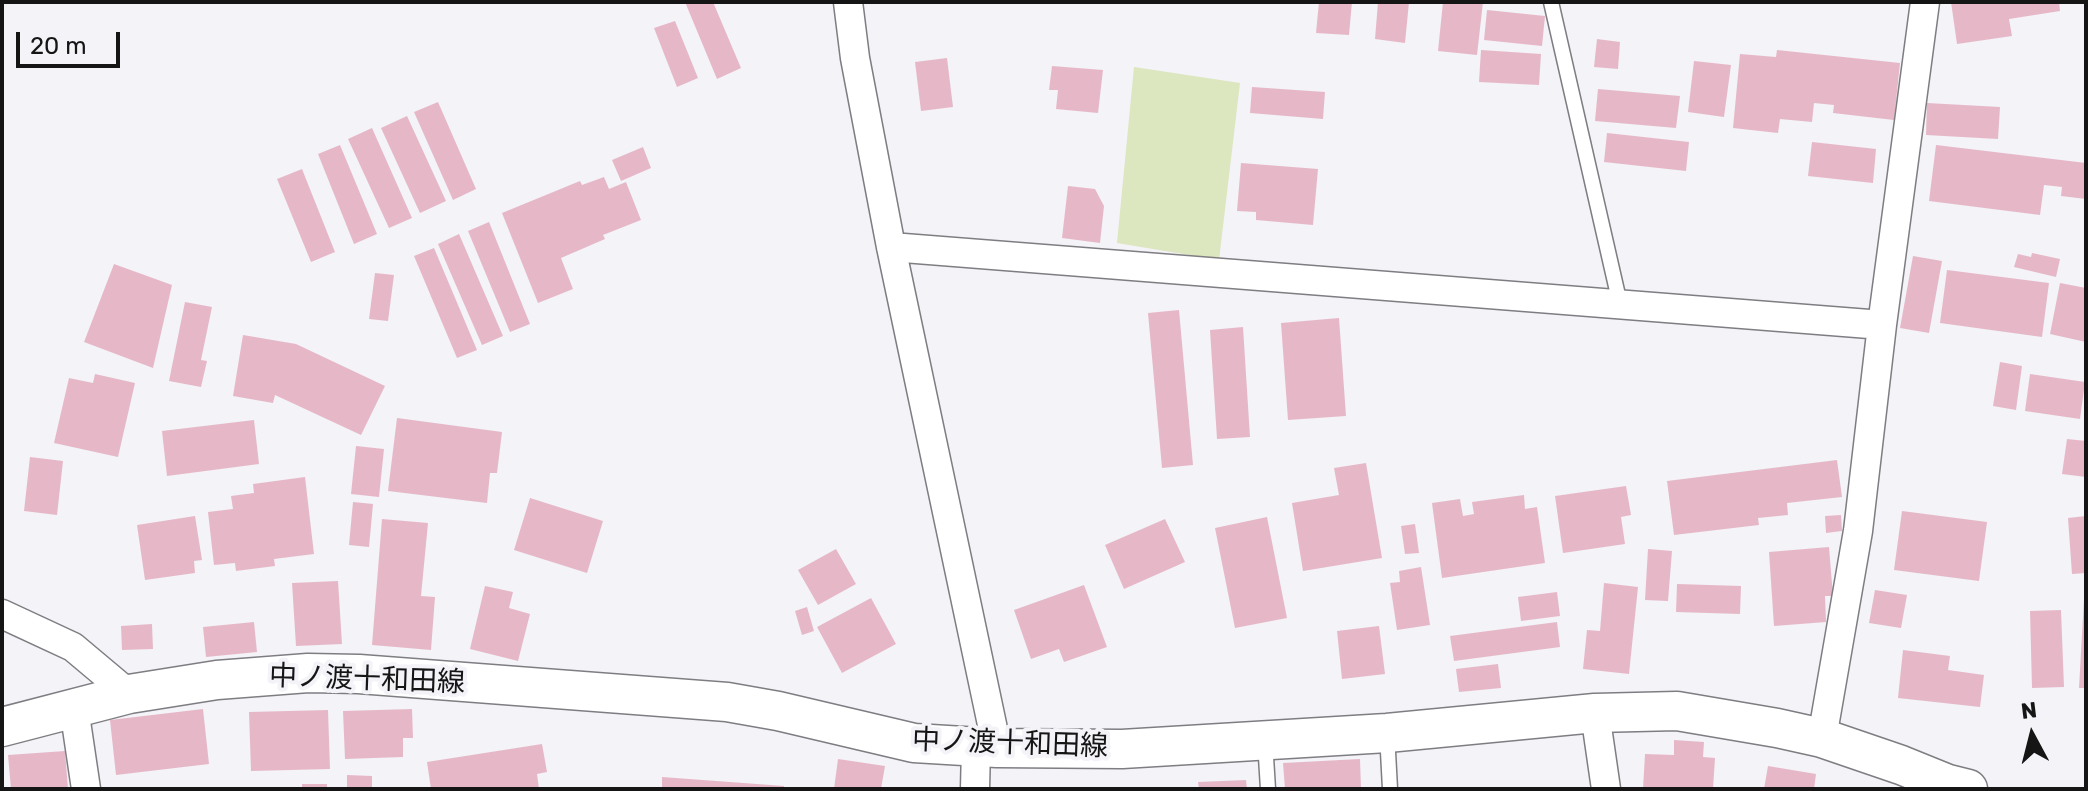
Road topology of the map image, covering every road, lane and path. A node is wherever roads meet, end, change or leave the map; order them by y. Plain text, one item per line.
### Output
1 (848, 2) edge
2 (1551, 2) edge
3 (1925, 2) edge
4 (891, 247) junction
5 (1620, 304) junction
6 (1882, 325) junction
7 (2, 614) edge
8 (129, 694) junction
9 (74, 708) junction
10 (1595, 713) junction
11 (2, 727) edge
12 (1387, 733) junction
13 (1822, 738) junction
14 (1265, 740) junction
15 (987, 747) junction
16 (1954, 787) edge
17 (86, 789) edge
18 (975, 789) edge
19 (1268, 789) edge
20 (1390, 789) edge
21 (1606, 789) edge

1 - 4 street
2 - 5 lane
3 - 6 street
4 - 5 street
4 - 15 street
5 - 6 street
6 - 13 street
7 - 8 street
8 - 9 main road, 中ノ渡十和田線
8 - 15 main road, 中ノ渡十和田線
9 - 11 main road, 中ノ渡十和田線
9 - 17 street
10 - 12 main road, 中ノ渡十和田線
10 - 13 main road, 中ノ渡十和田線
10 - 21 street
12 - 14 main road, 中ノ渡十和田線
12 - 20 lane
13 - 16 main road, 中ノ渡十和田線
14 - 15 main road, 中ノ渡十和田線
14 - 19 lane
15 - 18 street

